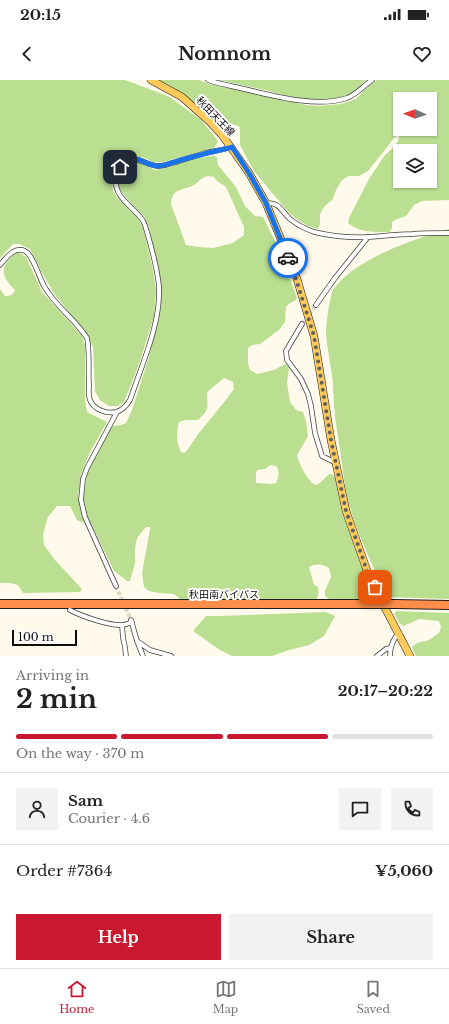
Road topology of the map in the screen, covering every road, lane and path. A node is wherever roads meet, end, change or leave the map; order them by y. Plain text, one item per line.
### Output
1 (151, 80) edge
2 (208, 80) edge
3 (372, 80) edge
4 (232, 147) junction
5 (266, 203) junction
6 (449, 233) edge
7 (368, 237) junction
8 (0, 265) edge
9 (316, 305) tunnel mouth
10 (302, 324) tunnel mouth
11 (117, 412) junction
12 (336, 463) junction
13 (116, 586) tunnel mouth
14 (0, 604) edge
15 (449, 605) edge
16 (70, 610) dead end
17 (122, 625) junction
18 (398, 633) junction
19 (137, 641) junction
20 (390, 648) junction
21 (126, 656) edge
22 (143, 656) edge
23 (171, 656) edge
24 (377, 656) edge
25 (390, 656) edge
26 (410, 656) edge

1 - 4 main road, 秋田天王線
2 - 3 street
4 - 5 main road, 秋田天王線
4 - 11 street
5 - 7 street
5 - 12 main road, 秋田天王線
6 - 7 street
7 - 9 street
8 - 11 street
10 - 12 street
11 - 13 street
12 - 18 main road, 秋田天王線
14 - 15 highway, 秋田南バイパス, bridge
16 - 17 street
17 - 19 street
17 - 21 street
18 - 20 street
18 - 26 main road, 秋田天王線
19 - 22 street
19 - 23 street
20 - 24 street
20 - 25 street

